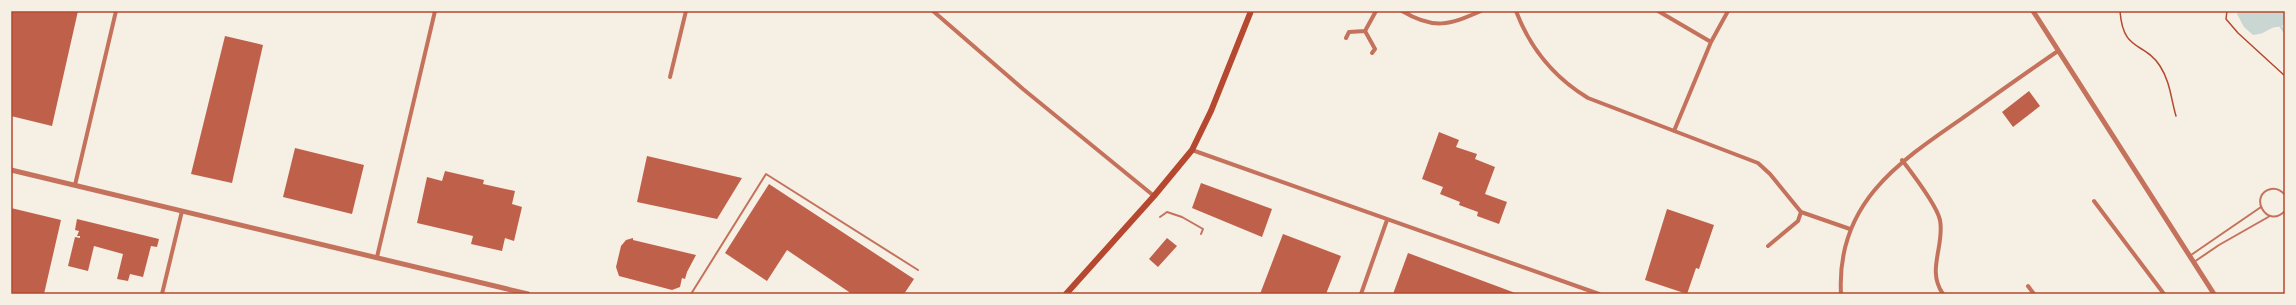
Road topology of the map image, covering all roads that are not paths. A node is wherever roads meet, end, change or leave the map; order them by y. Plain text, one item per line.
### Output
1 (116, 11) edge
2 (436, 11) edge
3 (686, 11) edge
4 (933, 11) edge
5 (1251, 11) edge
6 (1376, 11) edge
7 (1402, 11) edge
8 (1481, 11) edge
9 (1516, 11) edge
10 (1658, 11) edge
11 (1728, 11) edge
12 (2033, 11) edge
13 (1365, 31) junction
14 (1346, 38) dead end
15 (1711, 42) junction
16 (2058, 51) junction
17 (1372, 53) dead end
18 (670, 77) dead end
19 (1674, 131) junction
20 (1192, 150) junction
21 (1902, 160) junction
22 (11, 170) edge
23 (75, 185) junction
24 (2285, 194) edge
25 (1154, 196) junction
26 (2094, 201) dead end
27 (2261, 207) junction
28 (182, 211) junction
29 (2285, 211) edge
30 (1801, 212) junction
31 (2270, 216) junction
32 (1160, 218) dead end
33 (1387, 220) junction
34 (1850, 229) junction
35 (1202, 234) dead end
36 (1768, 246) dead end
37 (2190, 255) junction
38 (377, 257) junction
39 (2194, 262) junction
40 (918, 270) dead end
41 (2028, 286) dead end
42 (162, 294) edge
43 (528, 294) edge
44 (691, 294) edge
45 (1066, 294) edge
46 (1361, 294) edge
47 (1599, 294) edge
48 (1841, 294) edge
49 (1943, 294) edge
50 (2034, 294) edge
51 (2164, 294) edge
52 (2214, 294) edge

1 - 23 street
2 - 38 street
3 - 18 street
4 - 25 street
5 - 20 main road
6 - 13 street
7 - 8 street
9 - 19 street
10 - 15 street
11 - 15 street
12 - 16 street
13 - 14 street
13 - 17 street
15 - 19 street
16 - 21 street
16 - 37 street
19 - 30 street
20 - 25 main road
20 - 33 street
21 - 34 street
21 - 49 street
22 - 23 street
23 - 28 street
24 - 27 lane
25 - 45 main road
26 - 51 street
27 - 31 lane
27 - 37 lane
28 - 38 street
28 - 42 street
29 - 31 lane
30 - 34 street
30 - 36 street
31 - 39 lane
32 - 35 lane
33 - 46 street
33 - 47 street
34 - 48 street
37 - 39 street
38 - 43 street
39 - 52 street
40 - 44 lane
41 - 50 street

